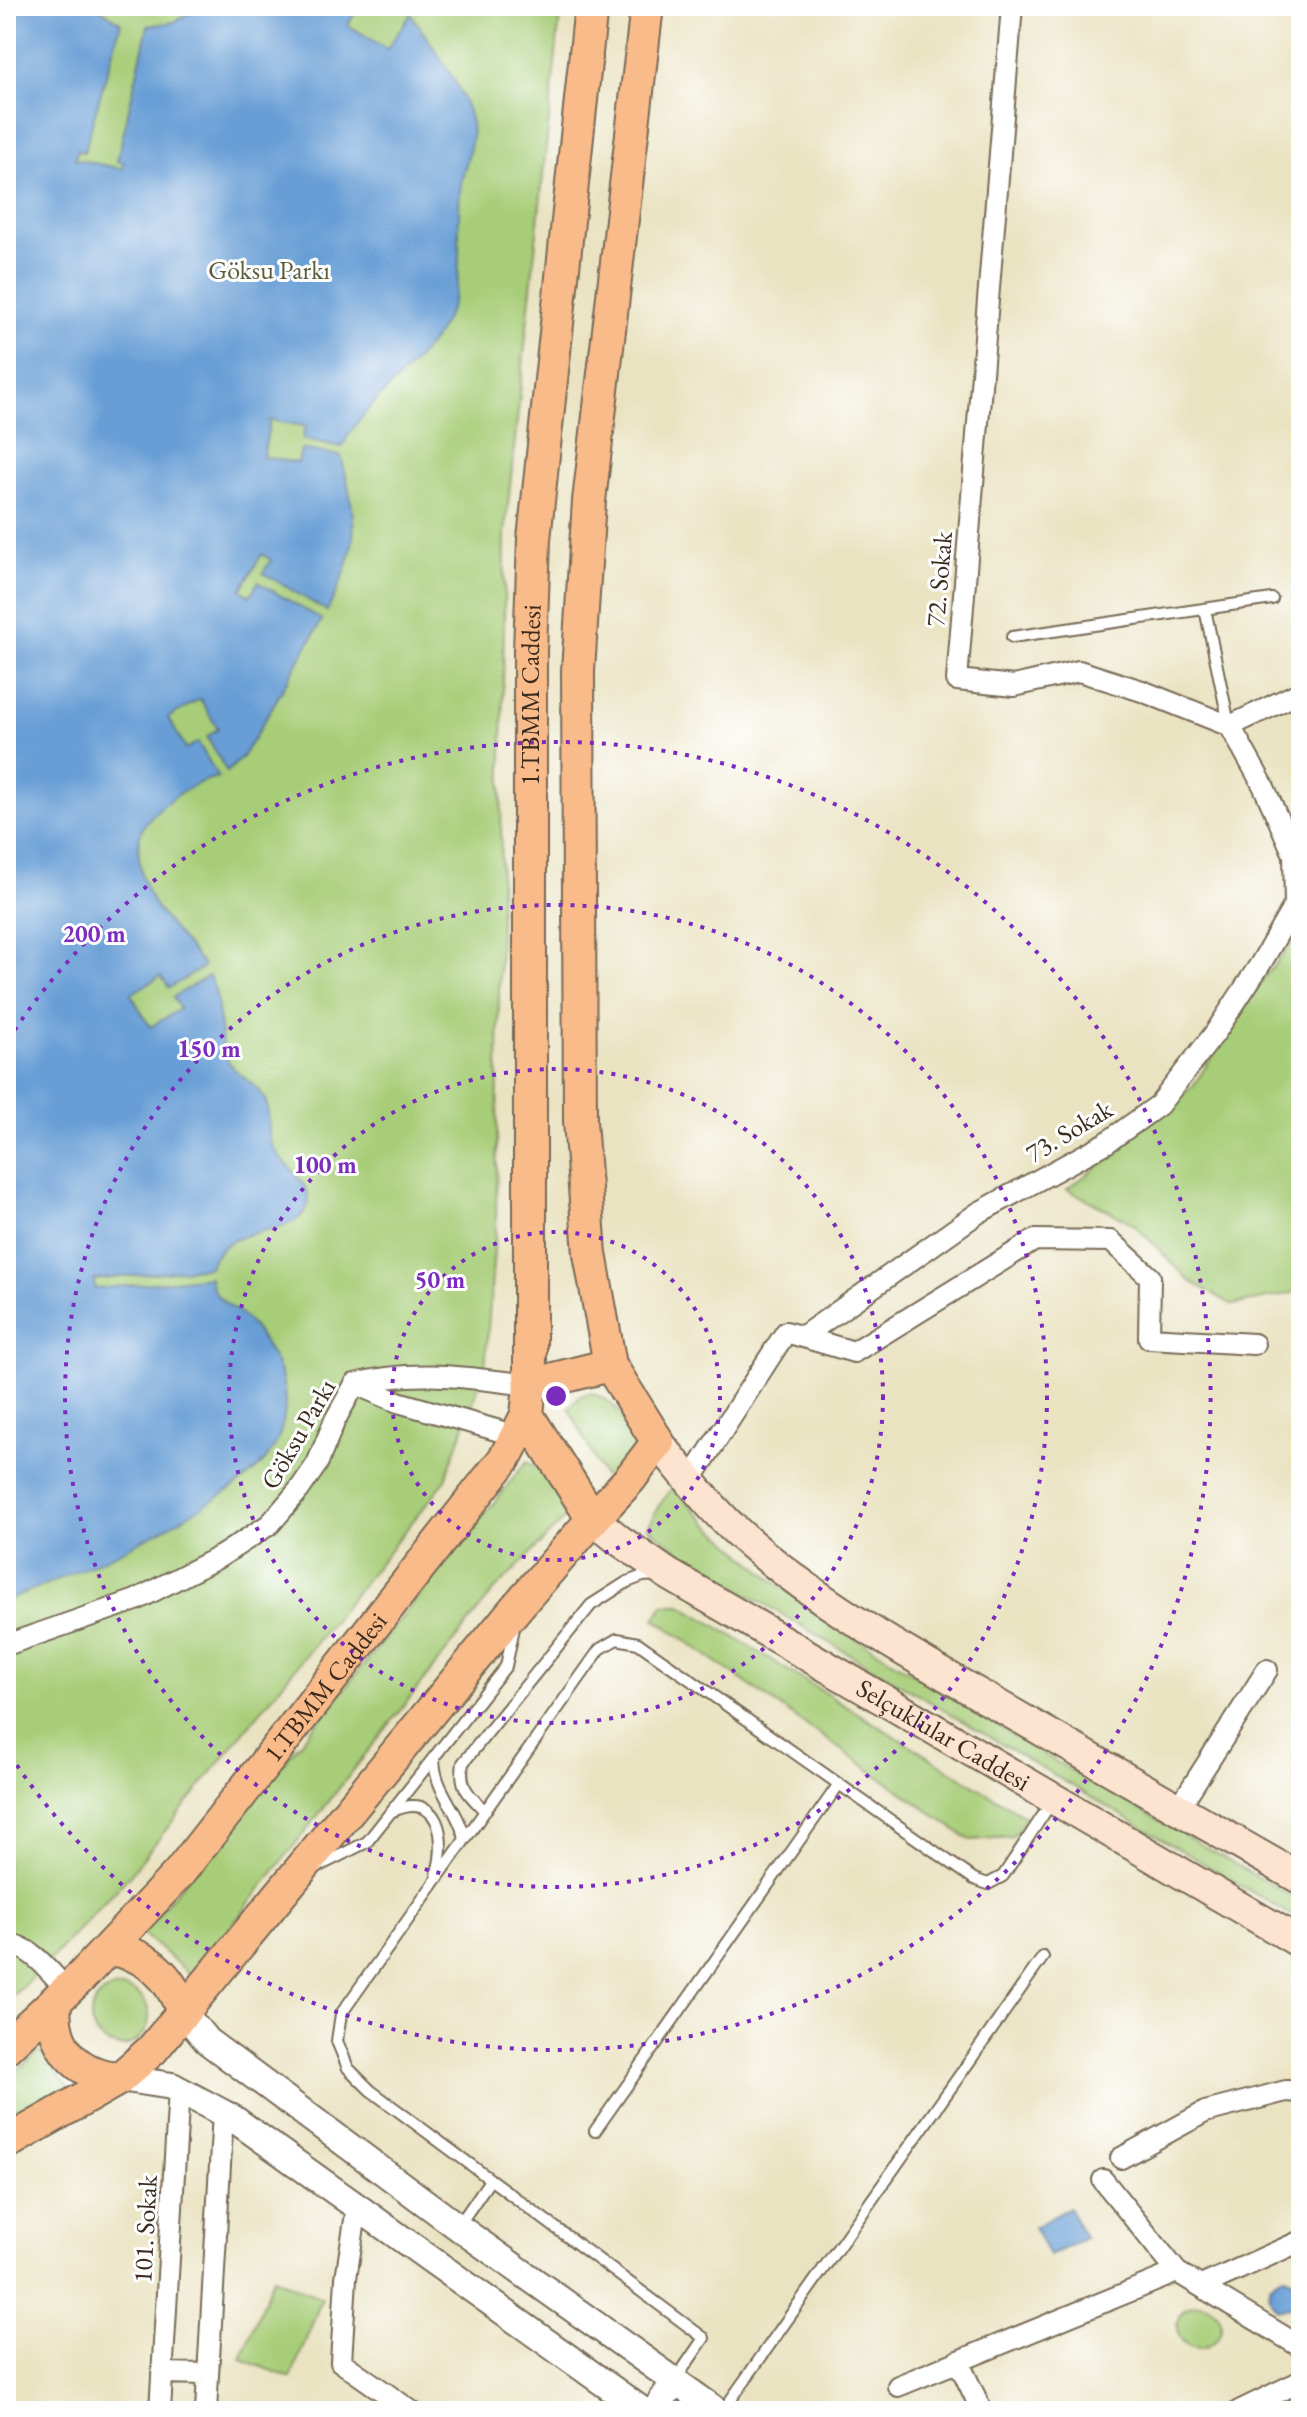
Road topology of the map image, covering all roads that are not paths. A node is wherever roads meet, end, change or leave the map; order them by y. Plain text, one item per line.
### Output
1 (591, 6) edge
2 (647, 6) edge
3 (1012, 6) edge
4 (1272, 599) dead end
5 (1205, 609) junction
6 (1012, 637) dead end
7 (1301, 692) edge
8 (1230, 726) junction
9 (1298, 903) edge
10 (802, 1337) junction
11 (1254, 1344) dead end
12 (610, 1365) junction
13 (355, 1384) junction
14 (525, 1412) junction
15 (658, 1442) junction
16 (690, 1481) junction
17 (593, 1519) junction
18 (668, 1574) junction
19 (516, 1608) junction
20 (6, 1645) edge
21 (1267, 1670) dead end
22 (434, 1757) junction
23 (839, 1784) junction
24 (1054, 1799) junction
25 (1178, 1809) junction
26 (485, 1811) junction
27 (391, 1812) junction
28 (465, 1839) junction
29 (296, 1875) junction
30 (1301, 1879) edge
31 (434, 1882) junction
32 (6, 1943) edge
33 (1301, 1943) edge
34 (108, 1949) junction
35 (1043, 1957) dead end
36 (61, 1996) junction
37 (183, 2012) junction
38 (6, 2047) edge
39 (120, 2078) junction
40 (179, 2089) junction
41 (1301, 2092) edge
42 (223, 2112) junction
43 (595, 2131) dead end
44 (6, 2143) edge
45 (1121, 2158) dead end
46 (490, 2180) junction
47 (1103, 2180) dead end
48 (357, 2207) junction
49 (458, 2227) junction
50 (1301, 2241) edge
51 (435, 2262) junction
52 (1177, 2272) junction
53 (1201, 2286) junction
54 (1301, 2347) edge
55 (958, 2361) junction
56 (162, 2373) junction
57 (208, 2374) junction
58 (675, 2381) junction
59 (1301, 2381) edge
60 (898, 2386) dead end
61 (160, 2411) edge
62 (206, 2411) edge
63 (411, 2411) edge
64 (643, 2411) edge
65 (655, 2411) edge
66 (720, 2411) edge
67 (982, 2411) edge
68 (1239, 2411) edge

1 - 14 main road, 1.TBMM Caddesi
2 - 12 main road, 1.TBMM Caddesi
3 - 8 street, 72. Sokak
4 - 5 lane
5 - 6 lane
5 - 8 lane
7 - 8 street
8 - 9 street
9 - 10 street, 73. Sokak
10 - 11 street
10 - 16 street, 73. Sokak
12 - 14 main road
12 - 15 main road
13 - 14 street, Göksu Parkı
13 - 14 street
13 - 20 street, Göksu Parkı
14 - 17 main road
14 - 34 main road, 1.TBMM Caddesi
15 - 16 main road, Selçuklular Caddesi
15 - 17 main road
16 - 25 main road, Selçuklular Caddesi
17 - 18 main road, Selçuklular Caddesi
17 - 19 main road
18 - 24 main road, Selçuklular Caddesi
18 - 26 lane
19 - 22 lane
19 - 29 main road
21 - 25 street
22 - 27 lane
22 - 28 lane
23 - 24 lane
23 - 26 lane
23 - 43 lane
24 - 33 main road, Selçuklular Caddesi
25 - 30 main road, Selçuklular Caddesi
26 - 28 lane
27 - 29 lane
27 - 31 lane
28 - 31 lane
29 - 37 main road
31 - 46 lane
32 - 36 street
34 - 36 main road
34 - 37 main road
35 - 66 lane
36 - 38 main road
36 - 39 main road
37 - 39 main road
37 - 49 street
39 - 40 street
39 - 44 main road
40 - 42 street
40 - 56 street, 101. Sokak
41 - 45 street
42 - 48 street
42 - 57 street
46 - 49 lane
46 - 58 lane
47 - 52 street
48 - 51 street
48 - 63 street
49 - 51 street
49 - 58 street
50 - 53 street
51 - 64 street
52 - 53 street
52 - 55 street
53 - 54 street
55 - 60 street
55 - 67 street
56 - 57 street
56 - 61 street, 101. Sokak
57 - 62 street
58 - 65 street
58 - 66 street
59 - 68 street

